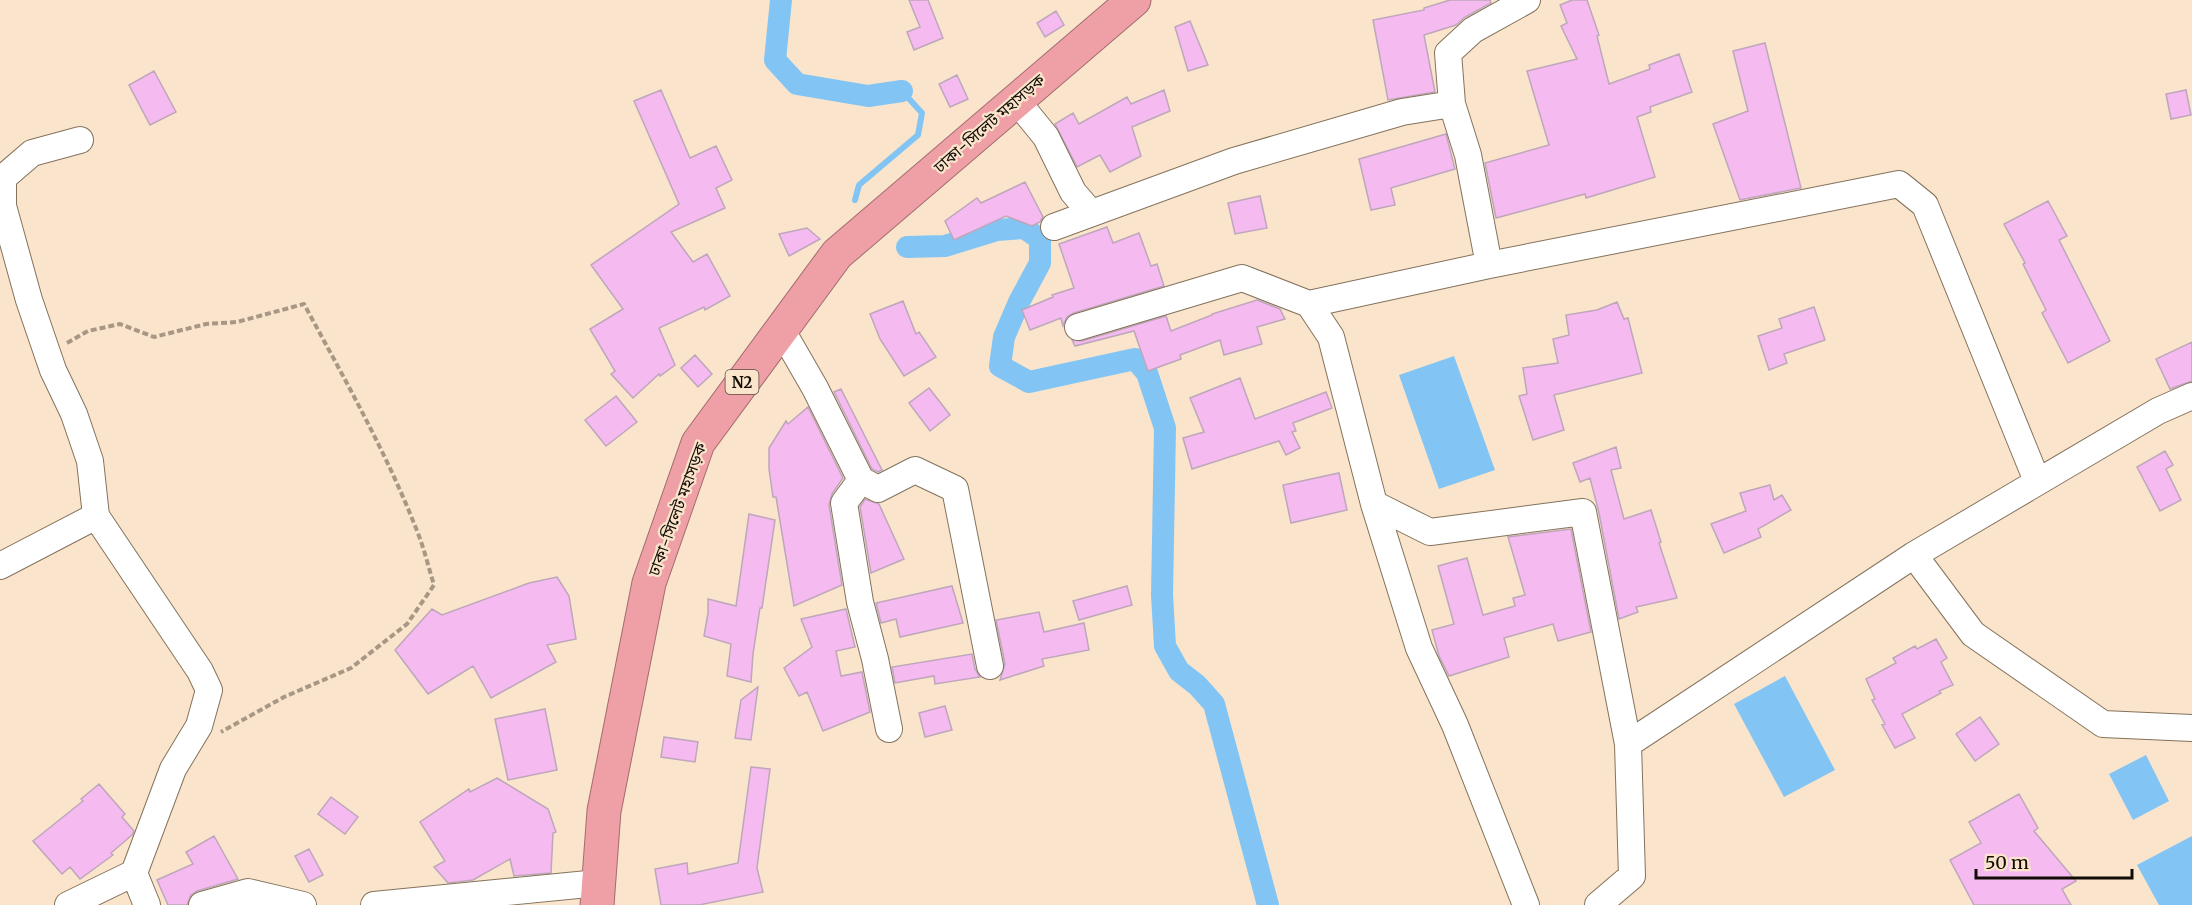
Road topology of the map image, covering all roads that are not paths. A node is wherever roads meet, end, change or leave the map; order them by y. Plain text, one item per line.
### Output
1 (1134, 0) edge
2 (1527, 0) edge
3 (1016, 100) junction
4 (1452, 104) junction
5 (80, 140) dead end
6 (1091, 213) junction
7 (1054, 227) dead end
8 (1489, 264) junction
9 (1310, 304) junction
10 (1078, 327) dead end
11 (781, 329) junction
12 (2192, 396) edge
13 (861, 480) junction
14 (2037, 481) junction
15 (1374, 504) junction
16 (96, 516) junction
17 (1914, 555) junction
18 (0, 566) edge
19 (990, 666) dead end
20 (2192, 728) edge
21 (889, 729) dead end
22 (1628, 744) junction
23 (134, 873) junction
24 (598, 894) edge
25 (1524, 904) edge
26 (68, 905) edge
27 (147, 905) edge
28 (202, 905) edge
29 (303, 905) edge
30 (374, 905) edge
31 (1598, 905) edge

1 - 3 highway, ঢাকা-সিলেট মহাসড়ক / N2
2 - 4 street
3 - 6 street
3 - 11 highway, ঢাকা-সিলেট মহাসড়ক / N2
4 - 6 street
4 - 8 street
5 - 16 street
6 - 7 street
8 - 9 street
8 - 14 street
9 - 10 street
9 - 15 street
11 - 13 street
11 - 24 highway, ঢাকা-সিলেট মহাসড়ক / N2
12 - 14 street
13 - 19 street
13 - 21 street
14 - 17 street
15 - 22 street
15 - 25 street
16 - 18 street
16 - 23 street
17 - 20 street
17 - 22 street
22 - 31 street
23 - 26 street
23 - 27 street
24 - 30 street
28 - 29 street

